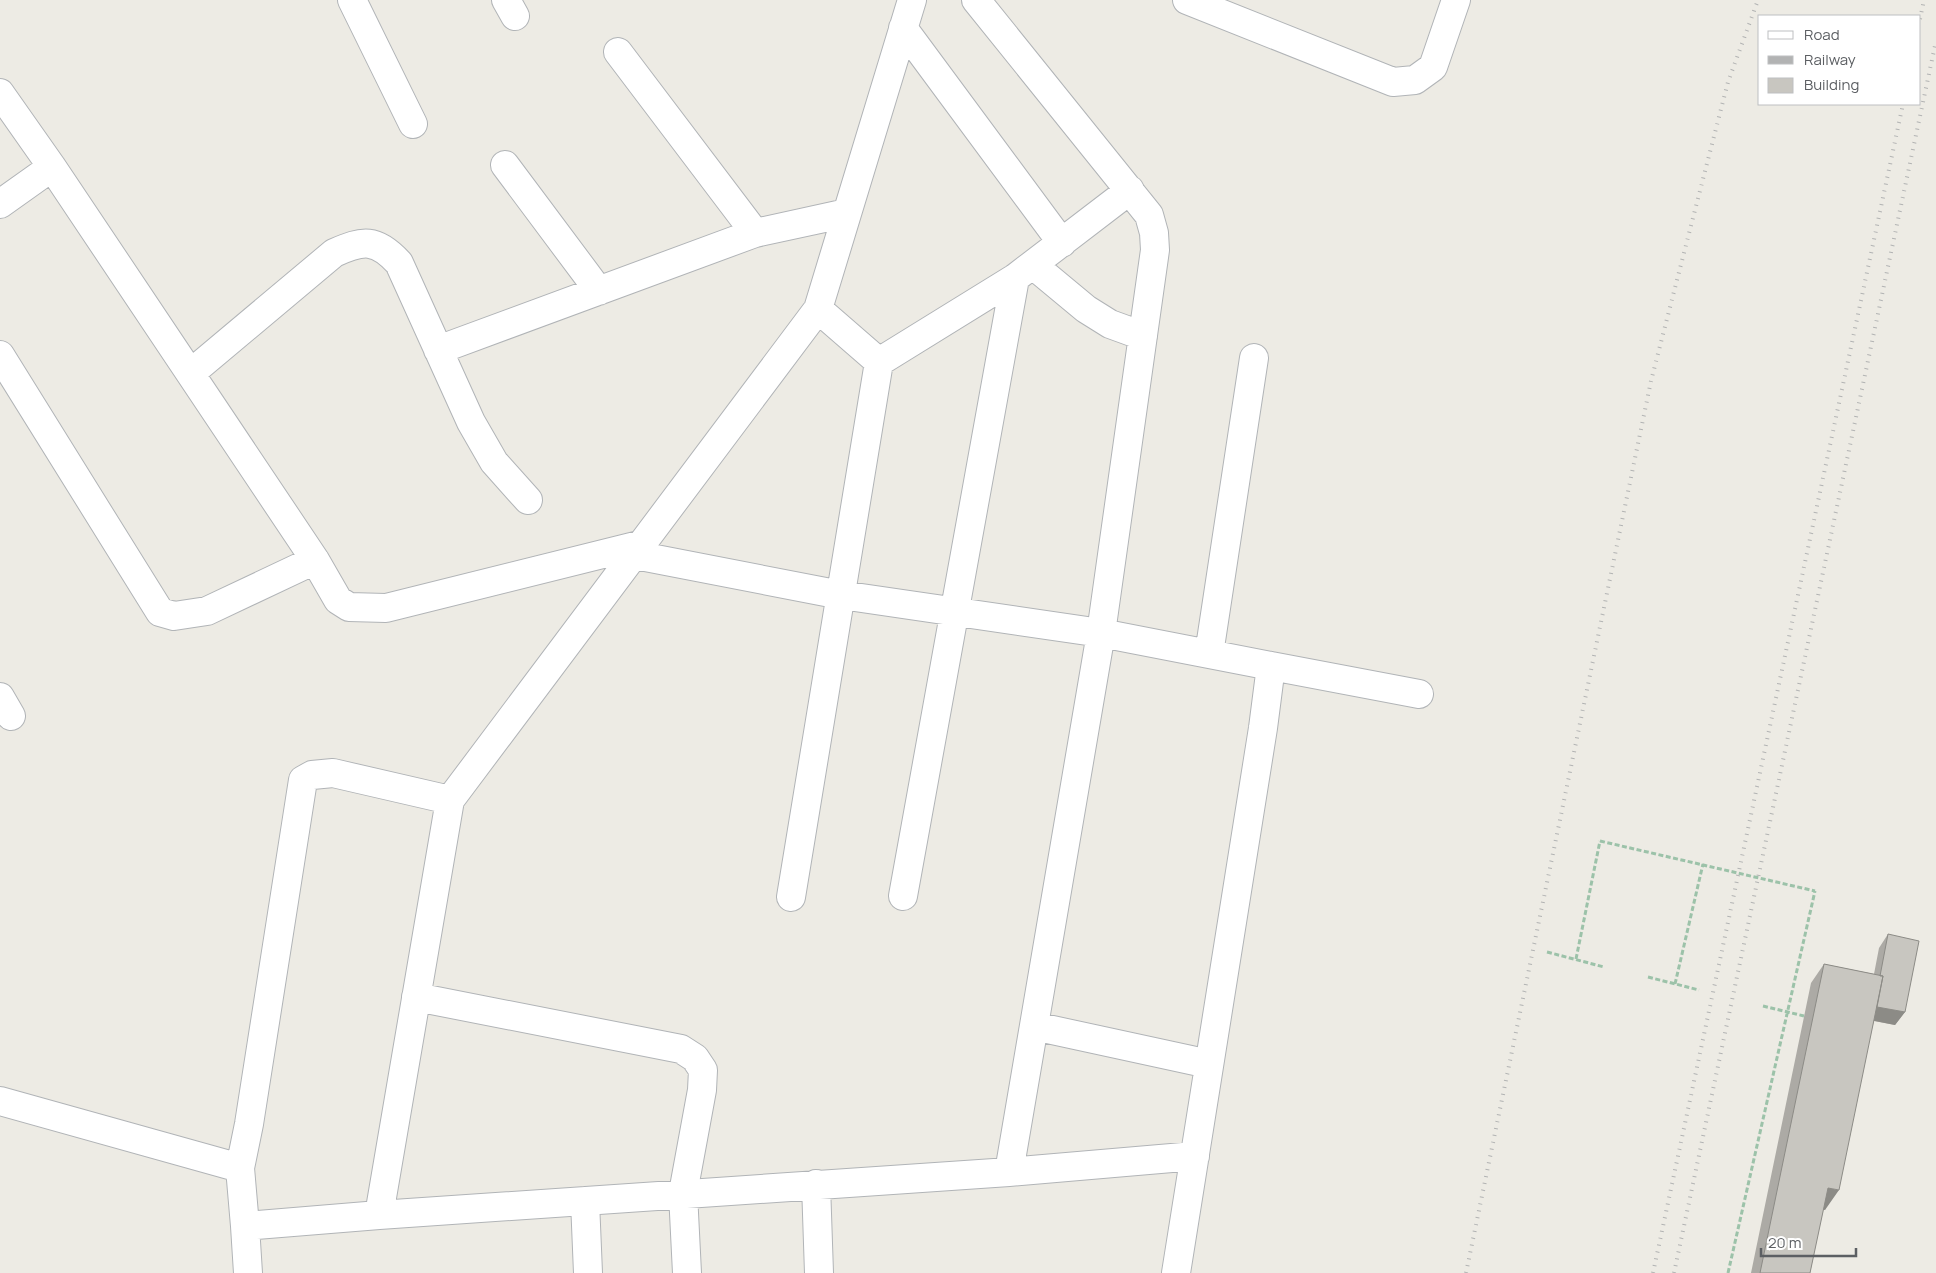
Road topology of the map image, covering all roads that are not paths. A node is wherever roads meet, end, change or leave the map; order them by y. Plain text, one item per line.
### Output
1 (352, 0) edge
2 (912, 0) edge
3 (976, 0) edge
4 (1187, 0) edge
5 (1456, 0) edge
6 (903, 28) junction
7 (618, 52) dead end
8 (0, 93) edge
9 (414, 124) dead end
10 (504, 165) dead end
11 (52, 167) junction
12 (1130, 190) junction
13 (0, 204) edge
14 (847, 213) junction
15 (755, 233) junction
16 (1062, 243) junction
17 (1024, 271) junction
18 (599, 291) junction
19 (818, 309) junction
20 (1143, 336) junction
21 (438, 350) junction
22 (0, 355) edge
23 (1254, 358) dead end
24 (880, 362) junction
25 (190, 373) junction
26 (528, 500) dead end
27 (639, 550) junction
28 (315, 560) junction
29 (841, 596) junction
30 (955, 612) junction
31 (1101, 633) junction
32 (1209, 654) junction
33 (1271, 666) junction
34 (1419, 694) dead end
35 (450, 800) junction
36 (903, 896) dead end
37 (791, 897) dead end
38 (416, 997) junction
39 (1034, 1026) junction
40 (1209, 1064) junction
41 (0, 1101) edge
42 (1195, 1156) junction
43 (240, 1168) junction
44 (1009, 1172) junction
45 (816, 1184) junction
46 (684, 1193) junction
47 (585, 1201) junction
48 (379, 1215) junction
49 (245, 1226) junction
50 (248, 1273) edge
51 (588, 1273) edge
52 (687, 1273) edge
53 (820, 1273) edge
54 (1176, 1273) edge

1 - 9 street
2 - 6 street
3 - 12 street
4 - 5 street
6 - 14 street
6 - 16 street
7 - 15 street
8 - 11 street
10 - 18 street
11 - 13 street
11 - 25 street
12 - 16 street
12 - 20 street
14 - 15 street
14 - 19 street
15 - 18 street
16 - 17 street
17 - 20 street
17 - 24 street
17 - 30 street
18 - 21 street
19 - 24 street
19 - 27 street
20 - 31 street
21 - 25 street
21 - 26 street
22 - 28 street
23 - 32 street
24 - 29 street
25 - 28 street
27 - 28 street
27 - 29 street
27 - 35 street
29 - 30 street
29 - 37 street
30 - 31 street
30 - 36 street
31 - 32 street
31 - 39 street
32 - 33 street
33 - 34 street
33 - 40 street
35 - 38 street
35 - 43 street
38 - 46 street
38 - 48 street
39 - 40 street
39 - 44 street
40 - 42 street
41 - 43 street
42 - 44 street
42 - 54 street
43 - 49 street
44 - 45 street
45 - 46 street
45 - 53 street
46 - 47 street
46 - 52 street
47 - 48 street
47 - 51 street
48 - 49 street
49 - 50 street

